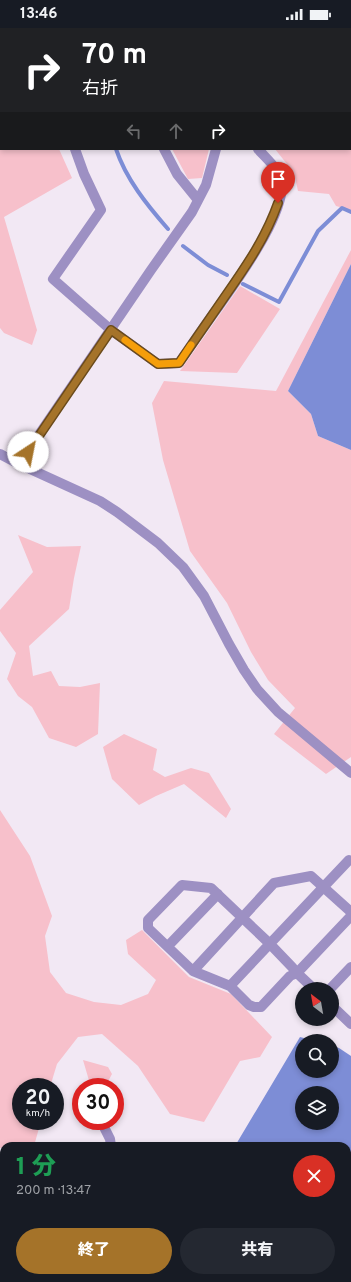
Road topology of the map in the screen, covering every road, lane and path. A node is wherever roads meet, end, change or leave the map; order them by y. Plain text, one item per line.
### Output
1 (75, 150) edge
2 (165, 150) edge
3 (216, 150) edge
4 (259, 150) edge
5 (198, 200) junction
6 (111, 330) junction
7 (0, 454) edge
8 (19, 464) junction
9 (351, 773) edge
10 (349, 860) dead end
11 (324, 887) junction
12 (218, 894) junction
13 (351, 912) edge
14 (351, 916) edge
15 (243, 918) junction
16 (269, 944) junction
17 (168, 946) junction
18 (351, 967) edge
19 (193, 971) junction
20 (297, 973) junction
21 (307, 982) edge
22 (337, 982) edge
23 (230, 986) junction
24 (339, 1012) edge
25 (351, 1023) edge
26 (106, 1130) edge
27 (110, 1142) edge

1 - 6 street
2 - 5 street
3 - 5 street
4 - 6 street
5 - 6 street
6 - 8 street
7 - 8 street
8 - 9 street
10 - 11 street
11 - 13 street
11 - 15 street
11 - 16 street
12 - 15 street
12 - 17 street
12 - 17 street
14 - 20 street
15 - 16 street
15 - 19 street
16 - 20 street
16 - 23 street
17 - 19 street
18 - 22 street
19 - 23 street
20 - 21 street
20 - 23 street
24 - 25 street
26 - 27 street

